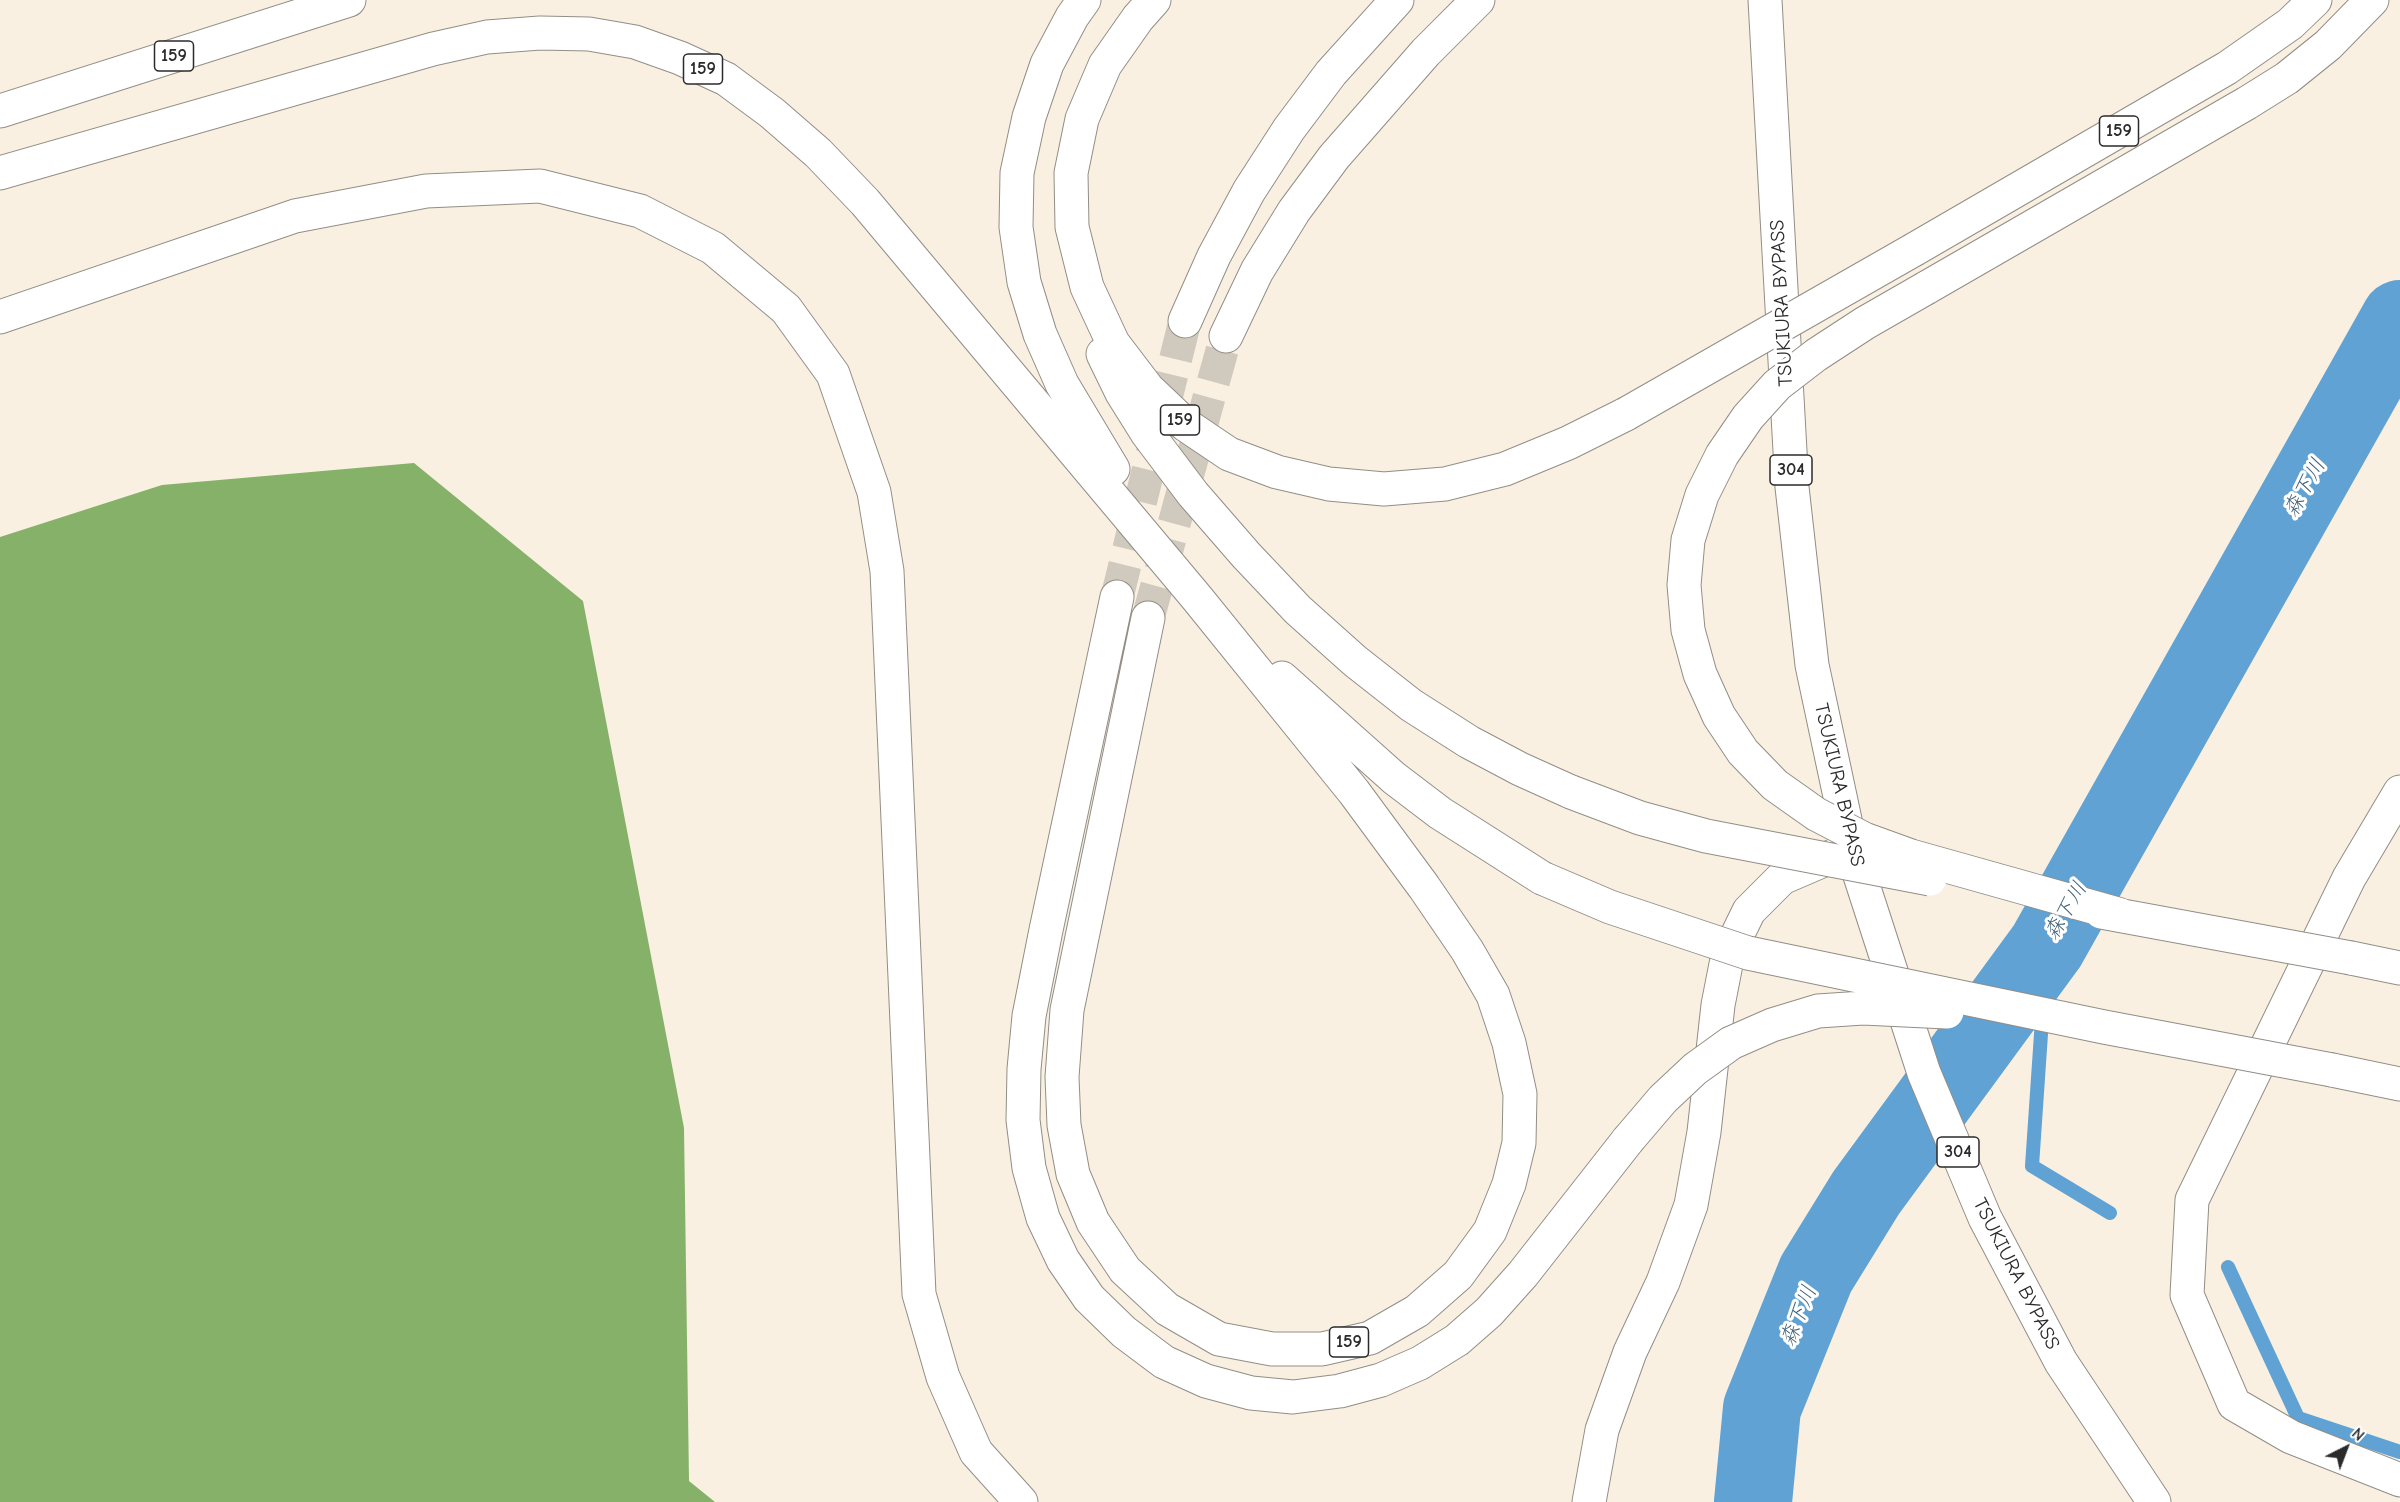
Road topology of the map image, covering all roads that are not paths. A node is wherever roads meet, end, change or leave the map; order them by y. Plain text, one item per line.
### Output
1 (349, 0) edge
2 (1084, 0) edge
3 (1154, 0) edge
4 (1397, 0) edge
5 (1478, 0) edge
6 (1765, 0) edge
7 (2315, 0) edge
8 (2372, 0) edge
9 (0, 111) edge
10 (0, 173) edge
11 (1072, 227) junction
12 (0, 317) edge
13 (1185, 321) tunnel mouth
14 (1226, 336) tunnel mouth
15 (1092, 438) junction
16 (1117, 597) tunnel mouth
17 (1197, 598) junction
18 (1148, 618) tunnel mouth
19 (1344, 734) junction
20 (2400, 792) edge
21 (1851, 848) junction
22 (2121, 915) junction
23 (2400, 968) edge
24 (2104, 1027) junction
25 (2400, 1084) edge
26 (2400, 1480) edge
27 (1020, 1502) edge
28 (1589, 1502) edge
29 (2154, 1502) edge

1 - 9 main road, 159
2 - 15 main road, 159
3 - 11 main road, 159
4 - 13 main road
5 - 14 main road
6 - 21 main road, TSUKIURA BYPASS / 304
7 - 11 main road, 159, bridge
8 - 22 main road, bridge
10 - 17 main road, 159
11 - 22 main road, bridge
12 - 27 main road
15 - 17 main road, 159
15 - 19 main road
16 - 24 main road, bridge
17 - 18 main road, 159
17 - 19 main road
19 - 24 main road, bridge
20 - 26 main road
21 - 28 main road
21 - 29 main road, TSUKIURA BYPASS / 304, bridge
22 - 23 main road, bridge
24 - 25 main road, bridge

